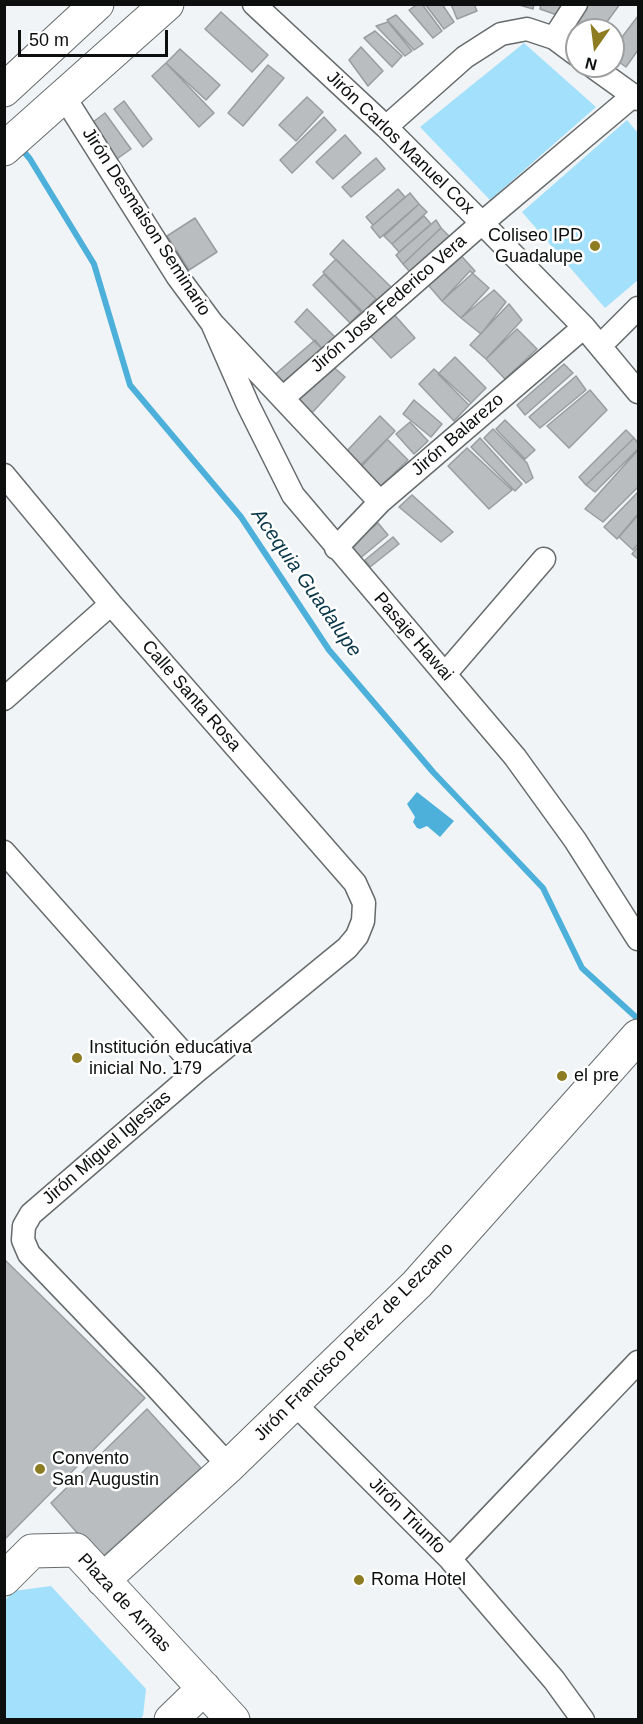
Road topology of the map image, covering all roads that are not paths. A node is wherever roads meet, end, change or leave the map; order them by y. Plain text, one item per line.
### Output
1 (98, 4) edge
2 (167, 4) edge
3 (254, 4) edge
4 (576, 4) edge
5 (554, 39) junction
6 (565, 47) edge
7 (609, 78) edge
8 (12, 82) edge
9 (636, 97) edge
10 (51, 106) junction
11 (386, 127) junction
12 (8, 147) edge
13 (482, 223) junction
14 (639, 308) edge
15 (212, 323) junction
16 (584, 327) junction
17 (600, 346) junction
18 (639, 392) edge
19 (283, 398) junction
20 (4, 475) edge
21 (380, 502) junction
22 (336, 548) junction
23 (544, 559) dead end
24 (111, 604) junction
25 (445, 674) junction
26 (4, 699) edge
27 (4, 852) edge
28 (363, 921) joint
29 (639, 939) edge
30 (637, 1042) edge
31 (198, 1071) junction
32 (639, 1362) edge
33 (293, 1402) junction
34 (229, 1466) junction
35 (450, 1559) junction
36 (4, 1578) edge
37 (104, 1580) junction
38 (204, 1688) junction
39 (171, 1719) edge
40 (233, 1719) edge
41 (584, 1719) edge

1 - 8 main road
2 - 10 main road
3 - 11 street, Jirón Carlos Manuel Cox
4 - 5 street
5 - 6 street
5 - 11 street
7 - 9 street
9 - 13 street, Jirón José Federico Vera
10 - 12 main road
10 - 15 street, Jirón Desmaison Seminario
11 - 13 street, Jirón Carlos Manuel Cox
13 - 16 street, Jirón Carlos Manuel Cox
13 - 19 street, Jirón José Federico Vera
14 - 17 street
15 - 19 street, Jirón Desmaison Seminario
15 - 22 street, Pasaje Hawai
16 - 17 street, Jirón Carlos Manuel Cox
16 - 21 street, Jirón Balarezo
17 - 18 street, Jirón Carlos Manuel Cox
19 - 21 street, Jirón Desmaison Seminario
20 - 24 street, Calle Santa Rosa
21 - 22 street, Jirón Balarezo
22 - 25 street, Pasaje Hawai
23 - 25 street
24 - 26 street
24 - 28 street, Calle Santa Rosa
25 - 29 street, Pasaje Hawai
27 - 31 street
28 - 31 street, Jirón Miguel Iglesias
30 - 33 main road, Jirón Francisco Pérez de Lezcano
31 - 34 street, Jirón Miguel Iglesias
32 - 35 street
33 - 34 main road, Jirón Francisco Pérez de Lezcano
33 - 35 street, Jirón Triunfo
34 - 37 main road, Jirón Francisco Pérez de Lezcano
35 - 41 street, Jirón Triunfo
36 - 37 main road, Plaza de Armas
37 - 38 main road, Plaza de Armas
38 - 39 main road
38 - 40 main road, Plaza de Armas

